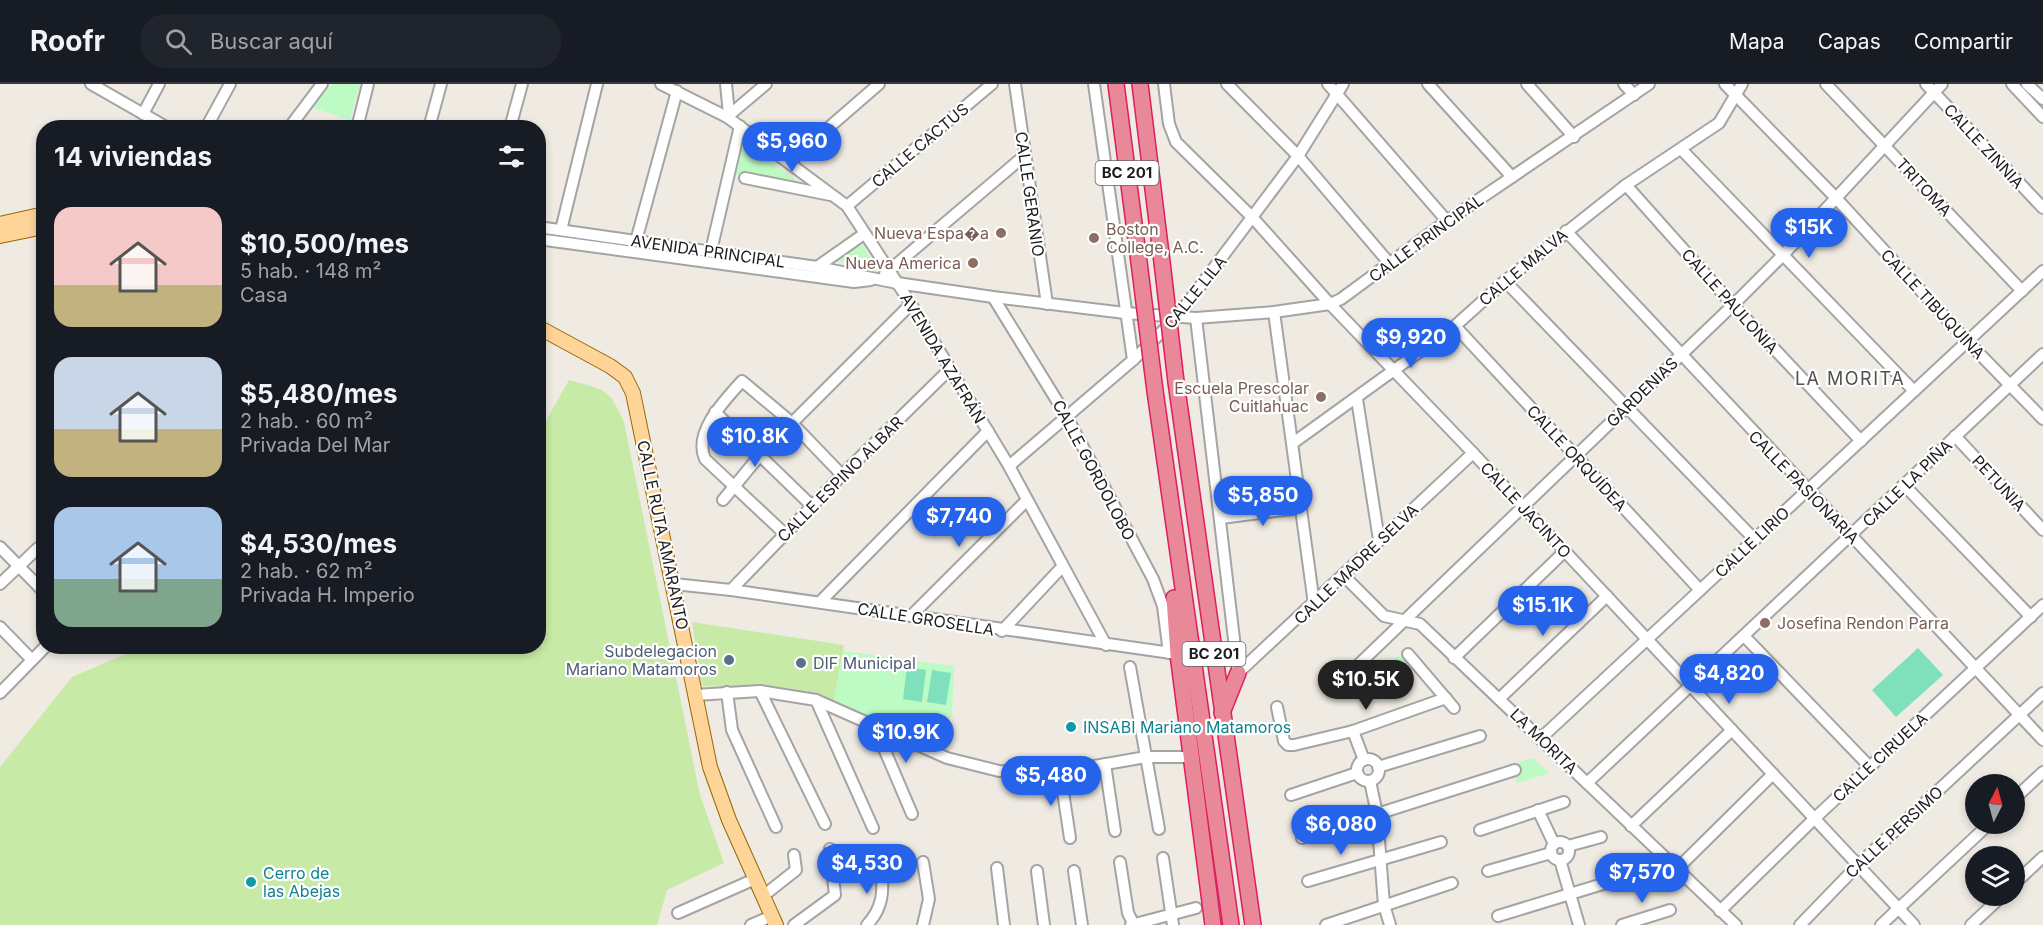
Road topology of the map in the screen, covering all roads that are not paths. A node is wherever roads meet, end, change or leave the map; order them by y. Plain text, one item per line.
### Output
1 (91, 84) edge
2 (159, 84) edge
3 (230, 84) edge
4 (322, 84) edge
5 (368, 84) edge
6 (441, 84) edge
7 (522, 84) edge
8 (597, 84) edge
9 (661, 84) edge
10 (726, 84) edge
11 (766, 84) edge
12 (879, 84) edge
13 (992, 84) edge
14 (1015, 84) edge
15 (1094, 84) edge
16 (1116, 84) edge
17 (1140, 84) edge
18 (1164, 84) edge
19 (1227, 84) edge
20 (1328, 84) edge
21 (1428, 84) edge
22 (1527, 84) edge
23 (1624, 84) edge
24 (1649, 84) edge
25 (1725, 84) edge
26 (1742, 84) edge
27 (1826, 84) edge
28 (1926, 84) edge
29 (1942, 84) edge
30 (2012, 84) edge
31 (2027, 84) edge
32 (1340, 89) edge
33 (677, 91) junction
34 (1934, 93) junction
35 (1634, 95) junction
36 (1736, 96) junction
37 (2040, 103) edge
38 (143, 114) junction
39 (728, 115) junction
40 (2043, 117) edge
41 (154, 120) edge
42 (210, 120) edge
43 (295, 120) edge
44 (359, 120) edge
45 (431, 120) edge
46 (512, 120) edge
47 (741, 126) junction
48 (1574, 137) junction
49 (1885, 146) junction
50 (1681, 149) junction
51 (1024, 156) junction
52 (1298, 156) junction
53 (789, 162) junction
54 (1512, 177) junction
55 (746, 178) dead end
56 (1626, 185) junction
57 (833, 196) junction
58 (1836, 198) junction
59 (847, 206) junction
60 (2043, 208) edge
61 (36, 218) edge
62 (1253, 218) junction
63 (1447, 221) junction
64 (0, 224) edge
65 (19, 226) junction
66 (36, 227) edge
67 (546, 228) edge
68 (561, 230) junction
69 (1566, 231) junction
70 (864, 234) junction
71 (0, 236) edge
72 (546, 240) edge
73 (636, 241) junction
74 (711, 250) junction
75 (1784, 254) junction
76 (1390, 264) junction
77 (818, 267) junction
78 (889, 270) junction
79 (2043, 271) edge
80 (877, 279) junction
81 (1505, 281) junction
82 (897, 283) junction
83 (2022, 291) junction
84 (993, 297) junction
85 (911, 304) junction
86 (1047, 304) junction
87 (1330, 304) junction
88 (1733, 305) junction
89 (1274, 312) junction
90 (1125, 313) junction
91 (1177, 317) junction
92 (1196, 318) junction
93 (1455, 326) junction
94 (546, 332) edge
95 (1967, 341) junction
96 (2043, 354) edge
97 (1680, 356) junction
98 (1132, 360) junction
99 (950, 369) junction
100 (1395, 372) junction
101 (2010, 386) junction
102 (1914, 391) junction
103 (1357, 399) junction
104 (1627, 406) junction
105 (715, 412) junction
106 (1067, 417) junction
107 (2043, 419) edge
108 (791, 423) junction
109 (988, 431) junction
110 (1955, 436) junction
111 (1861, 441) junction
112 (1293, 443) junction
113 (1473, 453) junction
114 (761, 454) junction
115 (1575, 456) junction
116 (1009, 466) junction
117 (842, 475) junction
118 (735, 485) junction
119 (1904, 485) junction
120 (1807, 491) junction
121 (723, 500) dead end
122 (1027, 500) junction
123 (812, 506) junction
124 (1521, 506) junction
125 (1300, 508) junction
126 (1221, 518) junction
127 (2043, 530) edge
128 (1173, 533) junction
129 (785, 534) junction
130 (1852, 537) junction
131 (1379, 540) junction
132 (1755, 540) junction
133 (0, 547) edge
134 (36, 550) edge
135 (1564, 552) junction
136 (19, 566) junction
137 (1062, 567) junction
138 (1343, 575) junction
139 (0, 584) edge
140 (36, 584) edge
141 (674, 584) junction
142 (731, 590) junction
143 (1700, 590) junction
144 (1607, 596) junction
145 (820, 602) junction
146 (1314, 604) junction
147 (2043, 605) edge
148 (911, 616) junction
149 (2031, 617) junction
150 (1403, 620) junction
151 (0, 627) edge
152 (1002, 631) junction
153 (1745, 637) junction
154 (1647, 638) junction
155 (1106, 645) junction
156 (38, 654) edge
157 (1173, 654) junction
158 (1408, 654) dead end
159 (1454, 658) junction
160 (32, 660) junction
161 (1130, 667) dead end
162 (1975, 670) junction
163 (1238, 674) junction
164 (1691, 687) junction
165 (1332, 690) dead end
166 (760, 691) junction
167 (727, 692) junction
168 (0, 693) edge
169 (2043, 693) edge
170 (695, 695) junction
171 (1446, 698) junction
172 (1499, 699) junction
173 (816, 700) junction
174 (1277, 707) dead end
175 (1454, 708) dead end
176 (1222, 713) junction
177 (2020, 715) junction
178 (874, 725) junction
179 (1732, 730) junction
180 (1353, 731) junction
181 (1480, 736) dead end
182 (1540, 739) junction
183 (2043, 741) edge
184 (1191, 756) junction
185 (1146, 758) junction
186 (1364, 760) junction
187 (1105, 764) junction
188 (1378, 766) junction
189 (1870, 767) junction
190 (1515, 770) dead end
191 (1060, 772) junction
192 (2043, 772) edge
193 (1358, 773) junction
194 (1773, 774) junction
195 (1370, 781) junction
196 (1587, 783) junction
197 (2025, 789) edge
198 (1291, 795) dead end
199 (1564, 802) dead end
200 (1538, 810) junction
201 (912, 814) dead end
202 (1377, 814) junction
203 (1815, 818) junction
204 (825, 824) dead end
205 (1631, 826) junction
206 (776, 827) dead end
207 (873, 828) dead end
208 (1159, 829) dead end
209 (1480, 830) dead end
210 (1115, 831) dead end
211 (1978, 834) edge
212 (1601, 837) dead end
213 (1070, 838) dead end
214 (1302, 838) dead end
215 (1441, 842) dead end
216 (1568, 846) junction
217 (1553, 848) junction
218 (830, 849) dead end
219 (794, 855) dead end
220 (2043, 856) edge
221 (1162, 858) dead end
222 (1382, 859) junction
223 (1560, 860) junction
224 (924, 862) dead end
225 (1120, 862) dead end
226 (1858, 865) junction
227 (881, 868) dead end
228 (997, 868) dead end
229 (1677, 869) junction
230 (1037, 871) dead end
231 (1074, 871) dead end
232 (1488, 871) dead end
233 (1642, 872) dead end
234 (2025, 873) edge
235 (755, 879) junction
236 (1308, 881) dead end
237 (1452, 883) dead end
238 (1570, 894) junction
239 (763, 896) junction
240 (1384, 905) junction
241 (1991, 906) edge
242 (1196, 908) dead end
243 (1899, 909) junction
244 (1670, 910) dead end
245 (1720, 911) junction
246 (678, 913) dead end
247 (1171, 913) junction
248 (1498, 916) dead end
249 (774, 920) edge
250 (751, 925) edge
251 (794, 925) edge
252 (867, 925) edge
253 (923, 925) edge
254 (1004, 925) edge
255 (1044, 925) edge
256 (1082, 925) edge
257 (1133, 925) edge
258 (1173, 925) edge
259 (1213, 925) edge
260 (1229, 925) edge
261 (1253, 925) edge
262 (1326, 925) edge
263 (1390, 925) edge
264 (1579, 925) edge
265 (1622, 925) edge
266 (1736, 925) edge
267 (1800, 925) edge
268 (1881, 925) edge
269 (1914, 925) edge
270 (1971, 925) edge

1 - 38 street
2 - 38 street
3 - 42 street
4 - 43 street
5 - 44 street
6 - 45 street
7 - 46 street
8 - 68 street
9 - 33 street, AVENIDA AZAFRÁN
10 - 39 street
11 - 39 street
12 - 53 street
13 - 59 street, CALLE CACTUS
14 - 51 street, CALLE GERANIO
15 - 90 street
16 - 128 highway, BC 201, bridge
17 - 176 highway, BC 201, bridge
18 - 62 street, CALLE JACINTO
19 - 52 street
20 - 32 street
21 - 54 street
22 - 48 street
23 - 35 street
24 - 35 street, CALLE PRINCIPAL
25 - 36 street, CALLE TIBUQUINA
26 - 36 street, CALLE MALVA
27 - 49 street, TRITOMA
28 - 34 street, CALLE ZINNIA
29 - 34 street, GARDENIAS
30 - 37 street
31 - 37 street
32 - 52 street, CALLE LILA
32 - 63 street
33 - 39 street, AVENIDA AZAFRÁN
33 - 73 street
34 - 49 street, GARDENIAS
34 - 60 street, CALLE ZINNIA
35 - 48 street, CALLE PRINCIPAL
36 - 50 street, CALLE MALVA
36 - 58 street, CALLE TIBUQUINA
37 - 40 street
38 - 41 street
39 - 47 street, AVENIDA AZAFRÁN
47 - 53 street, AVENIDA AZAFRÁN
47 - 74 street
48 - 54 street, CALLE PRINCIPAL
49 - 58 street, GARDENIAS
49 - 83 street, TRITOMA
50 - 56 street, CALLE MALVA
50 - 75 street
51 - 78 street
51 - 86 street, CALLE GERANIO
52 - 62 street, CALLE LILA
52 - 76 street
53 - 57 street, AVENIDA AZAFRÁN
54 - 63 street, CALLE PRINCIPAL
55 - 57 street
56 - 69 street, CALLE MALVA
56 - 88 street, CALLE PAULONIA
57 - 59 street, AVENIDA AZAFRÁN
58 - 75 street, GARDENIAS
58 - 95 street, CALLE TIBUQUINA
59 - 70 street, AVENIDA AZAFRÁN
61 - 65 main road
62 - 87 street, CALLE JACINTO
62 - 91 street, CALLE LILA
63 - 76 street, CALLE PRINCIPAL
64 - 65 main road
65 - 66 main road
65 - 71 main road
67 - 68 street, AVENIDA PRINCIPAL
68 - 73 street, AVENIDA PRINCIPAL
69 - 81 street, CALLE MALVA
69 - 97 street, CALLE PASIONARIA
70 - 77 street
70 - 78 street, AVENIDA AZAFRÁN
72 - 80 street, AVENIDA PRINCIPAL
73 - 74 street, AVENIDA PRINCIPAL
74 - 77 street, AVENIDA PRINCIPAL
75 - 88 street, GARDENIAS
75 - 102 street
76 - 87 street, CALLE PRINCIPAL
77 - 80 street, AVENIDA PRINCIPAL
78 - 80 street
78 - 82 street, AVENIDA AZAFRÁN
79 - 83 street, CALLE LIRIO
80 - 82 street, AVENIDA PRINCIPAL
81 - 93 street, CALLE MALVA
81 - 104 street
82 - 84 street, AVENIDA PRINCIPAL
82 - 85 street, AVENIDA AZAFRÁN
83 - 95 street, CALLE LIRIO
84 - 86 street, AVENIDA PRINCIPAL
84 - 106 street, CALLE GORDOLOBO
85 - 99 street, AVENIDA AZAFRÁN
85 - 108 street
86 - 90 street, AVENIDA PRINCIPAL
87 - 89 street, CALLE PRINCIPAL
87 - 100 street, CALLE JACINTO
88 - 97 street, GARDENIAS
88 - 111 street, CALLE PAULONIA
89 - 92 street, CALLE PRINCIPAL
89 - 112 street
90 - 91 street, AVENIDA PRINCIPAL
90 - 98 street
91 - 92 street, CALLE PRINCIPAL
91 - 98 street, CALLE LILA
92 - 126 street
93 - 100 street, CALLE MALVA
93 - 115 street, CALLE ORQUÍDEA
94 - 141 main road, CALLE RUTA AMARANTO
95 - 101 street, CALLE TIBUQUINA
95 - 102 street, CALLE LIRIO
96 - 101 street, CALLE LA PIÑA
97 - 104 street, GARDENIAS
97 - 120 street, CALLE PASIONARIA
98 - 106 street, CALLE LILA
99 - 109 street, AVENIDA AZAFRÁN
99 - 117 street, CALLE ESPINO ALBAR
100 - 103 street, CALLE MALVA
100 - 113 street, CALLE JACINTO
101 - 107 street, CALLE TIBUQUINA
101 - 110 street, CALLE LA PIÑA
102 - 111 street, CALLE LIRIO
103 - 112 street, CALLE MALVA
103 - 131 street
104 - 115 street, GARDENIAS
104 - 132 street
105 - 108 street
105 - 114 street
105 - 118 street
106 - 116 street, CALLE LILA
106 - 157 street, CALLE GORDOLOBO
108 - 114 street
108 - 117 street
109 - 116 street, AVENIDA AZAFRÁN
109 - 145 street
110 - 119 street, CALLE LA PIÑA
110 - 127 street, PETUNIA
111 - 120 street, CALLE LIRIO
112 - 125 street
113 - 124 street, CALLE JACINTO
113 - 131 street, CALLE MADRE SELVA
114 - 118 street
114 - 123 street
115 - 124 street, GARDENIAS
115 - 143 street, CALLE ORQUÍDEA
116 - 122 street, AVENIDA AZAFRÁN
117 - 123 street, CALLE ESPINO ALBAR
118 - 121 street
118 - 129 street
119 - 130 street, CALLE LA PIÑA
119 - 149 street
120 - 130 street, CALLE PASIONARIA
120 - 132 street, CALLE LIRIO
122 - 137 street, AVENIDA AZAFRÁN
122 - 148 street
123 - 129 street, CALLE ESPINO ALBAR
124 - 135 street, CALLE JACINTO
124 - 150 street, GARDENIAS
125 - 126 street
125 - 146 street
126 - 163 street
128 - 157 highway
128 - 260 highway, BC 201
129 - 142 street, CALLE ESPINO ALBAR
130 - 153 street, CALLE LA PIÑA
130 - 162 street, CALLE PASIONARIA
131 - 138 street, CALLE MADRE SELVA
132 - 143 street, CALLE LIRIO
133 - 136 street
134 - 136 street
135 - 144 street, CALLE JACINTO
135 - 159 street
136 - 139 street
136 - 140 street
137 - 152 street
137 - 155 street, AVENIDA AZAFRÁN
138 - 146 street, CALLE MADRE SELVA
138 - 150 street, LA MORITA
141 - 142 street, CALLE GROSELLA
141 - 170 main road, CALLE RUTA AMARANTO
142 - 145 street, CALLE GROSELLA
143 - 154 street, CALLE LIRIO
144 - 154 street, CALLE JACINTO
144 - 172 street
145 - 148 street, CALLE GROSELLA
146 - 163 street, CALLE MADRE SELVA
147 - 149 street, CALLE CIRUELA
148 - 152 street, CALLE GROSELLA
149 - 162 street, CALLE CIRUELA
150 - 159 street, LA MORITA
150 - 165 street, GARDENIAS
151 - 160 street
152 - 155 street, CALLE GROSELLA
153 - 164 street, CALLE LA PIÑA
153 - 189 street
154 - 164 street, CALLE JACINTO
154 - 182 street, CALLE LIRIO
155 - 157 street, CALLE GROSELLA
156 - 160 street
157 - 184 highway
158 - 171 street
159 - 172 street, LA MORITA
160 - 168 street
161 - 185 street
162 - 177 street, CALLE PASIONARIA
162 - 189 street, CALLE CIRUELA
163 - 176 highway
164 - 179 street, CALLE JACINTO
164 - 196 street, CALLE LA PIÑA
166 - 167 street
166 - 173 street
166 - 204 street
167 - 170 street
167 - 206 street
169 - 177 street, CALLE PERSIMO
170 - 235 main road, CALLE RUTA AMARANTO
171 - 175 street
171 - 180 street
172 - 182 street, LA MORITA
173 - 178 street
173 - 207 street
174 - 180 street
176 - 261 highway, BC 201
177 - 183 street, CALLE PASIONARIA
177 - 226 street, CALLE PERSIMO
178 - 191 street
178 - 201 street
179 - 194 street, CALLE JACINTO
179 - 205 street
180 - 186 street
181 - 188 street
182 - 196 street, LA MORITA
184 - 185 street
184 - 259 highway
185 - 187 street
185 - 208 street
186 - 188 street
186 - 193 street
187 - 191 street
187 - 210 street
188 - 195 street
189 - 203 street, CALLE CIRUELA
190 - 202 street
191 - 213 street
192 - 197 street
193 - 195 street
193 - 198 street
194 - 203 street, CALLE JACINTO
194 - 229 street
195 - 202 street
196 - 205 street, LA MORITA
199 - 200 street
200 - 209 street
200 - 217 street
202 - 214 street
202 - 222 street
203 - 226 street, CALLE JACINTO
203 - 245 street, CALLE CIRUELA
205 - 229 street, LA MORITA
211 - 243 street
212 - 216 street
215 - 222 street
216 - 217 street
216 - 223 street
217 - 223 street
217 - 232 street
218 - 251 street
219 - 239 street
220 - 234 street
221 - 247 street
222 - 236 street
222 - 240 street
223 - 238 street
224 - 253 street
225 - 257 street
226 - 243 street, CALLE JACINTO
226 - 267 street, CALLE PERSIMO
227 - 252 street
228 - 254 street
229 - 245 street, LA MORITA
230 - 255 street
231 - 256 street
233 - 238 street
235 - 239 main road, CALLE RUTA AMARANTO
235 - 246 street
237 - 240 street
238 - 248 street
238 - 264 street
239 - 249 main road, CALLE RUTA AMARANTO
240 - 262 street
240 - 263 street
241 - 270 street
242 - 247 street
243 - 268 street
243 - 269 street, CALLE JACINTO
244 - 265 street
245 - 266 street, LA MORITA
247 - 257 street
247 - 258 street
249 - 250 street

